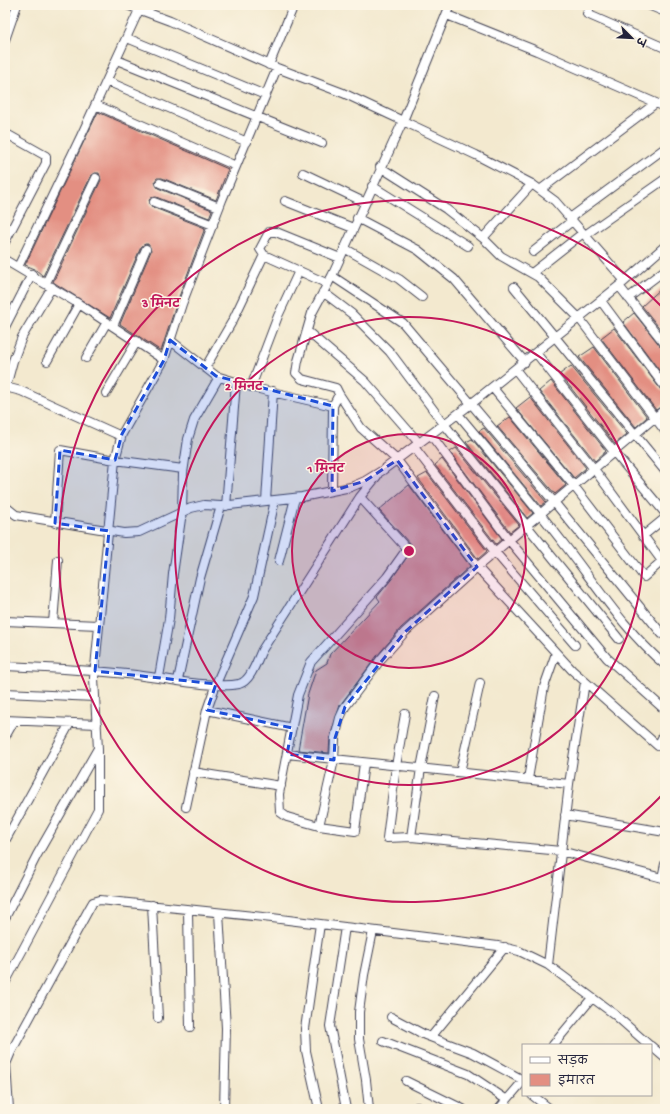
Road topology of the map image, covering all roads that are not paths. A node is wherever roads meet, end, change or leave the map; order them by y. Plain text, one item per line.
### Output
1 (18, 5) edge
2 (126, 5) edge
3 (294, 5) edge
4 (450, 5) edge
5 (592, 5) edge
6 (648, 5) edge
7 (140, 10) junction
8 (665, 12) edge
9 (447, 15) junction
10 (127, 38) junction
11 (5, 40) edge
12 (665, 48) edge
13 (116, 60) junction
14 (273, 66) junction
15 (107, 81) junction
16 (265, 95) junction
17 (656, 103) junction
18 (96, 106) junction
19 (665, 107) edge
20 (257, 117) junction
21 (402, 120) junction
22 (5, 133) edge
23 (247, 142) junction
24 (322, 144) dead end
25 (665, 148) edge
26 (236, 166) junction
27 (380, 167) junction
28 (303, 174) dead end
29 (96, 178) dead end
30 (665, 179) edge
31 (160, 183) dead end
32 (532, 184) junction
33 (372, 186) junction
34 (540, 190) junction
35 (285, 201) dead end
36 (154, 202) dead end
37 (364, 202) junction
38 (219, 207) junction
39 (357, 218) junction
40 (571, 219) junction
41 (213, 225) junction
42 (353, 228) junction
43 (584, 234) junction
44 (483, 238) junction
45 (5, 242) edge
46 (468, 246) dead end
47 (665, 246) edge
48 (344, 248) junction
49 (146, 249) dead end
50 (533, 252) dead end
51 (264, 255) junction
52 (340, 258) junction
53 (5, 260) edge
54 (18, 267) junction
55 (665, 270) edge
56 (299, 271) junction
57 (532, 273) junction
58 (32, 274) junction
59 (330, 280) junction
60 (622, 284) junction
61 (49, 285) junction
62 (514, 287) dead end
63 (323, 292) junction
64 (422, 297) dead end
65 (628, 298) junction
66 (601, 301) junction
67 (79, 304) junction
68 (579, 318) junction
69 (110, 324) junction
70 (5, 327) edge
71 (307, 331) junction
72 (556, 337) junction
73 (170, 340) junction
74 (137, 341) junction
75 (665, 344) edge
76 (536, 353) junction
77 (86, 358) dead end
78 (164, 360) junction
79 (47, 361) dead end
80 (525, 362) junction
81 (206, 368) junction
82 (515, 370) junction
83 (219, 377) junction
84 (236, 383) junction
85 (6, 387) edge
86 (251, 387) junction
87 (492, 387) junction
88 (665, 387) edge
89 (272, 391) junction
90 (106, 393) dead end
91 (339, 394) junction
92 (471, 404) junction
93 (334, 406) junction
94 (665, 409) edge
95 (458, 414) junction
96 (654, 418) junction
97 (444, 424) junction
98 (665, 431) edge
99 (431, 434) junction
100 (635, 434) junction
101 (121, 436) junction
102 (416, 445) junction
103 (614, 452) junction
104 (116, 460) junction
105 (397, 460) junction
106 (183, 469) junction
107 (594, 469) junction
108 (383, 470) junction
109 (665, 471) edge
110 (574, 486) junction
111 (332, 491) junction
112 (360, 497) junction
113 (295, 498) junction
114 (271, 501) junction
115 (554, 502) junction
116 (5, 506) edge
117 (223, 506) junction
118 (182, 512) junction
119 (665, 513) edge
120 (541, 514) junction
121 (665, 518) edge
122 (55, 523) junction
123 (526, 526) junction
124 (109, 531) junction
125 (643, 536) junction
126 (509, 540) junction
127 (495, 552) junction
128 (58, 560) dead end
129 (663, 560) edge
130 (279, 561) dead end
131 (477, 567) junction
132 (5, 621) edge
133 (53, 623) junction
134 (98, 625) junction
135 (662, 634) dead end
136 (619, 638) dead end
137 (575, 644) dead end
138 (556, 653) junction
139 (665, 665) edge
140 (5, 666) edge
141 (95, 671) junction
142 (159, 678) junction
143 (178, 680) junction
144 (585, 682) junction
145 (480, 683) dead end
146 (216, 684) junction
147 (5, 694) edge
148 (95, 696) junction
149 (435, 696) dead end
150 (207, 710) junction
151 (665, 710) edge
152 (405, 714) dead end
153 (9, 720) edge
154 (70, 723) junction
155 (97, 724) junction
156 (292, 728) junction
157 (665, 732) edge
158 (5, 737) edge
159 (98, 749) junction
160 (287, 754) junction
161 (334, 760) junction
162 (364, 763) junction
163 (396, 766) junction
164 (421, 768) junction
165 (193, 772) junction
166 (460, 772) junction
167 (528, 779) junction
168 (569, 784) junction
169 (281, 786) junction
170 (186, 806) dead end
171 (565, 815) junction
172 (319, 826) junction
173 (665, 832) edge
174 (411, 837) junction
175 (5, 840) edge
176 (561, 851) junction
177 (665, 864) edge
178 (664, 878) edge
179 (152, 905) junction
180 (188, 910) junction
181 (219, 913) junction
182 (5, 918) edge
183 (320, 924) junction
184 (345, 927) junction
185 (373, 931) junction
186 (505, 947) junction
187 (548, 965) junction
188 (5, 983) edge
189 (592, 998) junction
190 (391, 1017) dead end
191 (158, 1018) dead end
192 (190, 1027) dead end
193 (431, 1037) junction
194 (384, 1041) dead end
195 (554, 1044) edge
196 (648, 1044) edge
197 (652, 1048) edge
198 (665, 1058) edge
199 (406, 1081) dead end
200 (522, 1083) edge
201 (533, 1096) edge
202 (508, 1100) junction
203 (9, 1109) edge
204 (224, 1109) edge
205 (319, 1109) edge
206 (346, 1109) edge
207 (369, 1109) edge
208 (464, 1109) edge
209 (500, 1109) edge
210 (550, 1109) edge

1 - 11 street
2 - 7 street
3 - 14 street
4 - 9 street
5 - 12 street
6 - 8 street
7 - 10 street
7 - 14 street
9 - 17 street
9 - 21 street
10 - 13 street
10 - 16 street
13 - 15 street
13 - 20 street
14 - 16 street
14 - 21 street
15 - 18 street
15 - 23 street
16 - 20 street
17 - 19 street
17 - 34 street
18 - 26 street
18 - 54 street
20 - 23 street
20 - 24 street
21 - 27 street
21 - 32 street
22 - 45 street
23 - 26 street
25 - 40 street
26 - 38 street
27 - 33 street
27 - 44 street
28 - 37 street
29 - 61 street
30 - 43 street
31 - 38 street
32 - 34 street
32 - 44 street
33 - 37 street
33 - 46 street
34 - 40 street
35 - 42 street
36 - 41 street
37 - 39 street
38 - 41 street
39 - 42 street
39 - 80 street
40 - 43 street
40 - 50 street
41 - 73 street
42 - 48 street
43 - 57 street
43 - 60 street
44 - 57 street
47 - 60 street
48 - 52 street
48 - 64 street
49 - 69 street
51 - 52 street
51 - 56 street
51 - 81 street
52 - 59 street
53 - 54 street
54 - 58 street
55 - 65 street
56 - 59 street
56 - 86 street
57 - 68 street
58 - 61 street
58 - 70 street
59 - 63 street
59 - 92 street
60 - 65 street
60 - 66 street
61 - 67 street
61 - 85 street
62 - 72 street
63 - 71 street
63 - 97 street
65 - 75 street
66 - 68 street
66 - 88 street
67 - 69 street
67 - 79 street
68 - 72 street
68 - 96 street
69 - 74 street
69 - 77 street
71 - 91 street
71 - 102 street
72 - 76 street
72 - 100 street
73 - 78 street
73 - 81 street
74 - 78 street
74 - 90 street
76 - 80 street
76 - 103 street
78 - 101 street
80 - 82 street
81 - 83 street
82 - 87 street
82 - 107 street
83 - 84 street
83 - 106 street
84 - 86 street
84 - 117 street
85 - 101 street
86 - 89 street
87 - 92 street
87 - 110 street
89 - 93 street
89 - 114 street
91 - 93 street
91 - 105 street
92 - 95 street
92 - 115 street
93 - 111 street
94 - 96 street
95 - 97 street
95 - 120 street
96 - 98 street
96 - 100 street
97 - 99 street
97 - 123 street
99 - 102 street
99 - 126 street
100 - 103 street
100 - 109 street
101 - 104 street
102 - 105 street
102 - 127 street
103 - 107 street
103 - 119 street
104 - 106 street
104 - 122 street
104 - 124 street
105 - 108 street
105 - 131 street
106 - 118 street
107 - 110 street
107 - 125 street
108 - 111 street
108 - 112 street
110 - 115 street
110 - 129 street
111 - 113 street
112 - 146 street
112 - 156 street
113 - 114 street
113 - 130 street
114 - 117 street
114 - 146 street
115 - 120 street
115 - 135 street
116 - 122 street
117 - 118 street
117 - 143 street
118 - 124 street
118 - 142 street
120 - 123 street
120 - 139 street
121 - 125 street
122 - 124 street
123 - 126 street
123 - 136 street
124 - 134 street
125 - 129 street
126 - 127 street
126 - 151 street
127 - 131 street
127 - 137 street
128 - 133 street
131 - 138 street
131 - 161 street
132 - 133 street
133 - 134 street
134 - 141 street
138 - 144 street
138 - 167 street
140 - 141 street
141 - 142 street
141 - 148 street
142 - 143 street
143 - 146 street
144 - 157 street
144 - 168 street
145 - 166 street
146 - 150 street
147 - 148 street
148 - 155 street
149 - 164 street
150 - 156 street
150 - 165 street
152 - 163 street
153 - 154 street
153 - 158 street
154 - 155 street
154 - 175 street
155 - 159 street
156 - 160 street
159 - 182 street
159 - 188 street
160 - 161 street
160 - 169 street
161 - 162 street
161 - 172 street
162 - 163 street
162 - 172 street
163 - 164 street
163 - 174 street
164 - 166 street
164 - 174 street
165 - 169 street
165 - 170 street
166 - 167 street
167 - 168 street
168 - 171 street
169 - 172 street
171 - 173 street
171 - 176 street
174 - 176 street
176 - 178 street
176 - 187 street
177 - 178 street
179 - 180 street
179 - 191 street
179 - 203 street
180 - 181 street
180 - 192 street
181 - 183 street
181 - 204 street
183 - 184 street
183 - 205 street
184 - 185 street
184 - 206 street
185 - 186 street
185 - 207 street
186 - 187 street
186 - 193 street
187 - 189 street
189 - 195 street
189 - 196 street
190 - 193 street
193 - 200 street
194 - 202 street
197 - 198 street
199 - 208 street
200 - 202 street
201 - 210 street
202 - 209 street

